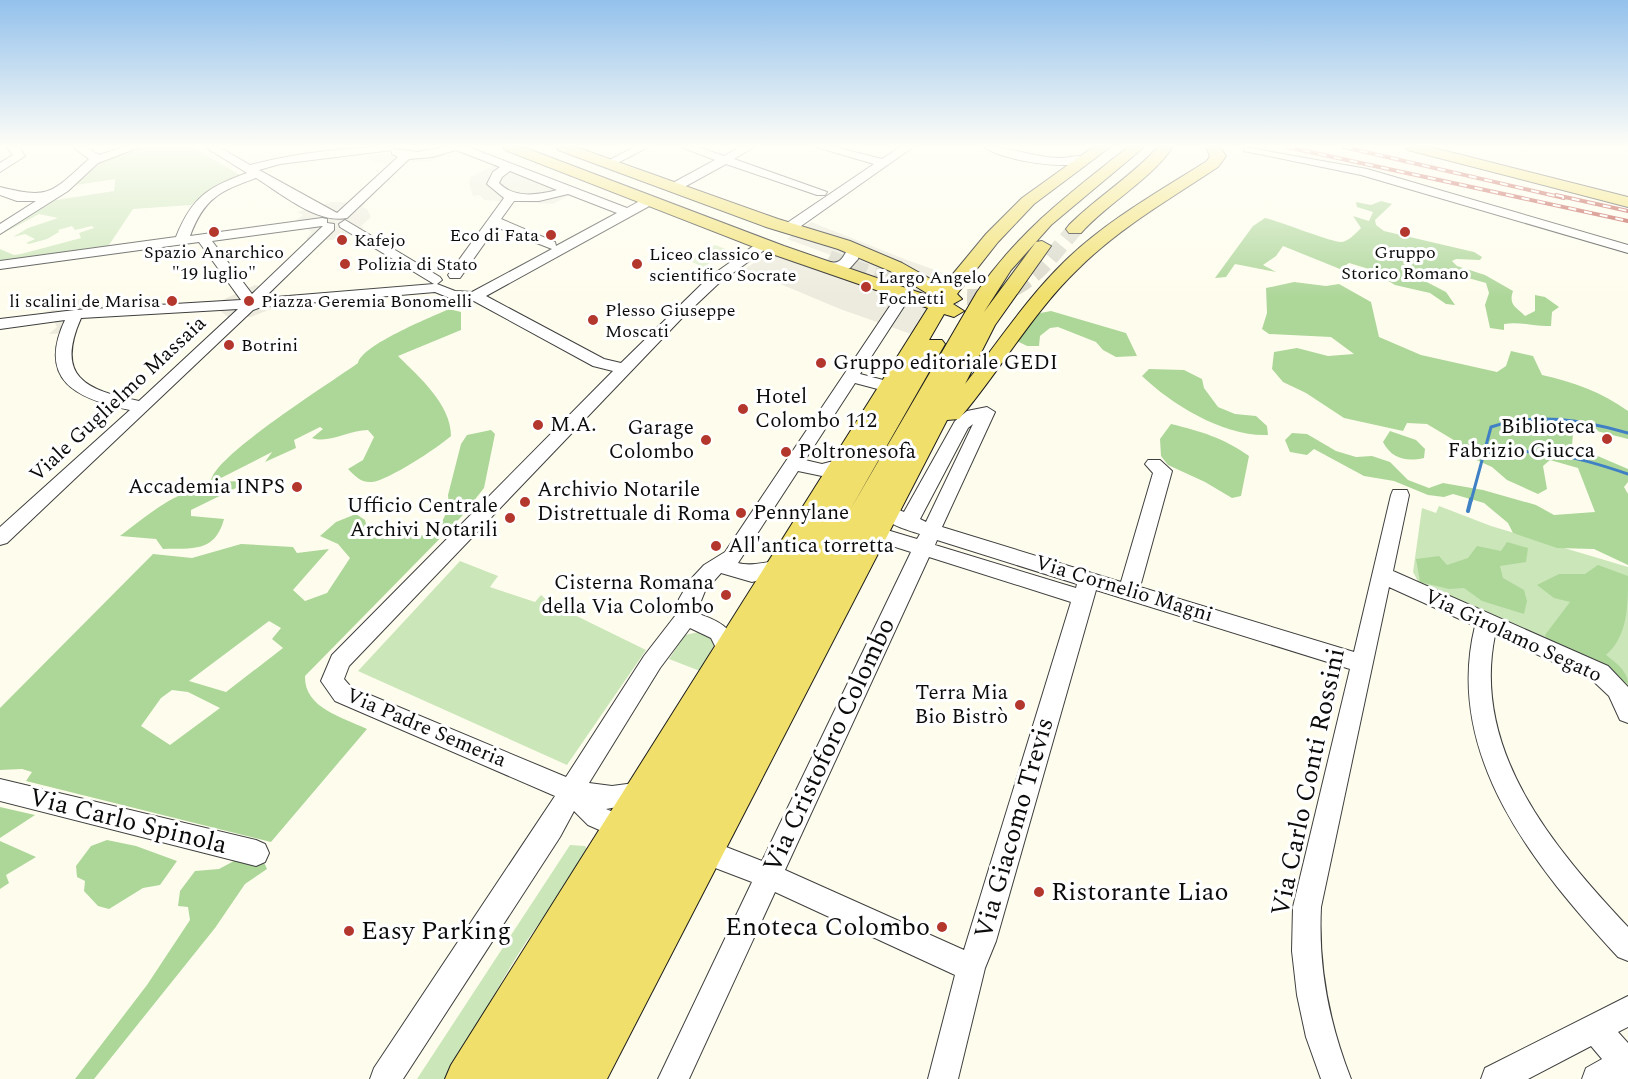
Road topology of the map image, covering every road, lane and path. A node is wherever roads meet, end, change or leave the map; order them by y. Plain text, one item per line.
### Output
1 (51, 197) edge
2 (207, 197) edge
3 (297, 197) edge
4 (361, 197) edge
5 (510, 197) edge
6 (587, 197) edge
7 (640, 197) edge
8 (674, 197) edge
9 (700, 197) edge
10 (833, 197) edge
11 (1041, 197) edge
12 (1052, 197) edge
13 (1068, 197) edge
14 (1090, 197) edge
15 (1108, 197) edge
16 (1163, 197) edge
17 (1450, 197) edge
18 (649, 201) junction
19 (671, 208) junction
20 (628, 213) junction
21 (494, 221) junction
22 (337, 222) junction
23 (1005, 224) junction
24 (1042, 225) junction
25 (789, 228) junction
26 (1075, 229) tunnel mouth
27 (0, 230) edge
28 (203, 238) junction
29 (181, 242) junction
30 (550, 244) dead end
31 (764, 245) junction
32 (854, 249) junction
33 (1628, 249) edge
34 (827, 262) junction
35 (0, 265) edge
36 (455, 275) junction
37 (1019, 277) junction
38 (974, 283) junction
39 (436, 284) junction
40 (480, 293) junction
41 (905, 294) junction
42 (248, 303) junction
43 (960, 309) junction
44 (75, 314) junction
45 (0, 324) edge
46 (623, 368) junction
47 (851, 377) junction
48 (884, 395) junction
49 (143, 407) junction
50 (911, 432) junction
51 (1154, 464) dead end
52 (841, 465) junction
53 (791, 468) junction
54 (823, 494) junction
55 (1400, 495) dead end
56 (891, 523) junction
57 (0, 538) edge
58 (927, 539) junction
59 (720, 565) junction
60 (1382, 575) junction
61 (796, 582) junction
62 (1086, 588) junction
63 (1130, 590) junction
64 (686, 618) junction
65 (1487, 622) junction
66 (817, 644) junction
67 (728, 650) junction
68 (1362, 664) junction
69 (1628, 712) edge
70 (0, 790) edge
71 (571, 791) junction
72 (642, 793) junction
73 (662, 840) junction
74 (256, 853) dead end
75 (767, 876) junction
76 (1628, 947) edge
77 (971, 968) junction
78 (1628, 1011) edge
79 (1596, 1029) junction
80 (1627, 1063) edge
81 (385, 1079) edge
82 (465, 1079) edge
83 (503, 1079) edge
84 (543, 1079) edge
85 (585, 1079) edge
86 (674, 1079) edge
87 (943, 1079) edge
88 (1336, 1079) edge
89 (1496, 1079) edge
90 (1597, 1079) edge

1 - 27 street
2 - 29 street
3 - 22 street
4 - 22 street
5 - 21 street
6 - 20 street
7 - 18 main road
8 - 18 street
9 - 25 main road
10 - 25 street
11 - 23 main road
12 - 24 main road
13 - 24 main road
14 - 24 main road
15 - 26 main road
16 - 50 main road
17 - 33 street
18 - 19 main road
18 - 20 street
19 - 31 main road
19 - 34 main road
20 - 40 street
21 - 30 street
21 - 36 street
22 - 28 street
22 - 39 street
22 - 42 street
23 - 24 main road
23 - 38 main road
24 - 37 main road
24 - 38 main road
25 - 32 main road
28 - 29 street
28 - 42 street
29 - 35 street
31 - 34 main road
31 - 46 street, Via Padre Semeria
32 - 34 street
32 - 43 main road
34 - 41 main road
36 - 39 street
36 - 40 street
37 - 38 main road
37 - 43 main road
38 - 43 main road
38 - 43 main road
39 - 40 street
39 - 42 street
40 - 46 street
41 - 43 main road
41 - 47 street
42 - 44 street
42 - 49 street, Viale Guglielmo Massaia
43 - 48 main road
43 - 50 main road
43 - 50 main road
44 - 45 street
44 - 49 street
46 - 71 street, Via Padre Semeria
47 - 48 street
47 - 53 street
48 - 50 main road
48 - 52 main road
49 - 57 street, Viale Guglielmo Massaia
50 - 56 main road
50 - 61 main road
51 - 63 street
52 - 53 street
52 - 54 main road
53 - 54 street
53 - 59 street
54 - 61 main road
55 - 60 street, Via Carlo Conti Rossini
56 - 58 street, Via Cornelio Magni
56 - 58 street, Via Cornelio Magni
56 - 58 street, Via Cristoforo Colombo
56 - 66 main road
58 - 62 street, Via Cornelio Magni
58 - 75 street, Via Cristoforo Colombo
59 - 61 street
59 - 64 street
60 - 65 street, Via Girolamo Segato
60 - 68 street, Via Carlo Conti Rossini
61 - 66 main road
61 - 67 main road
61 - 73 main road
62 - 63 street, Via Cornelio Magni
62 - 77 street, Via Giacomo Trevis
63 - 68 street, Via Cornelio Magni
64 - 67 street
64 - 71 street
65 - 69 street, Via Girolamo Segato
65 - 76 street
66 - 73 main road
67 - 72 main road
68 - 88 street, Via Carlo Conti Rossini
70 - 74 street, Via Carlo Spinola
71 - 72 street
71 - 73 street, Via Padre Semeria
71 - 81 street
72 - 73 main road
73 - 75 street, Via Padre Semeria
73 - 82 main road
73 - 83 main road
73 - 84 main road
73 - 85 main road
75 - 77 street, Via Padre Semeria
75 - 86 street, Via Cristoforo Colombo
77 - 87 street, Via Giacomo Trevis
78 - 79 street
79 - 80 street
79 - 89 street
80 - 90 street

